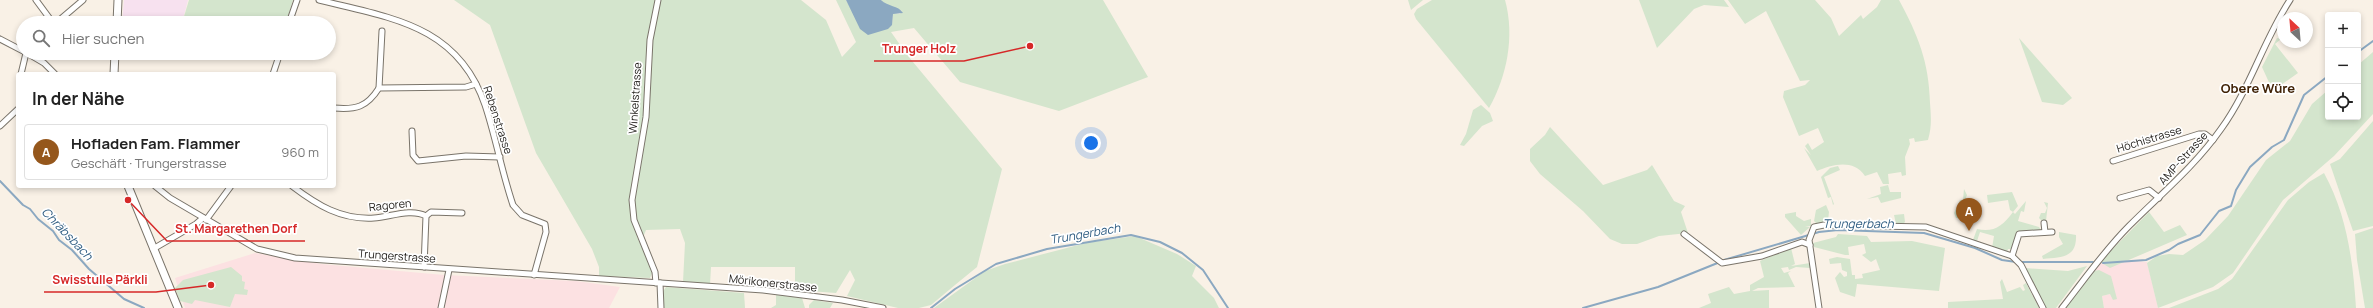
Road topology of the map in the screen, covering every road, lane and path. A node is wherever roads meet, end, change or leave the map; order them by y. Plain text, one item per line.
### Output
1 (36, 0) edge
2 (83, 0) edge
3 (118, 0) edge
4 (297, 0) edge
5 (319, 0) edge
6 (658, 0) edge
7 (2290, 0) edge
8 (49, 16) edge
9 (64, 16) edge
10 (117, 16) edge
11 (292, 16) edge
12 (382, 31) dead end
13 (0, 39) edge
14 (16, 47) edge
15 (25, 60) edge
16 (39, 60) edge
17 (115, 60) edge
18 (278, 60) edge
19 (22, 72) edge
20 (53, 72) edge
21 (114, 72) edge
22 (274, 72) edge
23 (476, 84) junction
24 (379, 88) junction
25 (336, 108) edge
26 (16, 111) edge
27 (0, 126) edge
28 (412, 131) dead end
29 (2213, 140) junction
30 (500, 157) junction
31 (2113, 161) dead end
32 (129, 188) edge
33 (158, 188) edge
34 (229, 188) edge
35 (295, 188) edge
36 (2120, 198) dead end
37 (2159, 198) junction
38 (462, 212) dead end
39 (426, 216) junction
40 (204, 219) junction
41 (2044, 223) dead end
42 (2045, 232) junction
43 (2052, 232) dead end
44 (1684, 234) dead end
45 (1810, 242) junction
46 (153, 249) junction
47 (2014, 258) junction
48 (424, 267) junction
49 (449, 270) junction
50 (534, 275) junction
51 (658, 283) junction
52 (178, 308) edge
53 (441, 308) edge
54 (661, 308) edge
55 (883, 308) edge
56 (1819, 308) edge
57 (2042, 308) edge
58 (2062, 308) edge

1 - 8 street
2 - 9 street
3 - 10 main road
4 - 11 street
5 - 23 street, Rebenstrasse
6 - 51 street, Winkelstrasse
7 - 29 street, AMP-Strasse
12 - 24 street
13 - 14 street
15 - 19 street
16 - 20 street
17 - 21 main road
18 - 22 street
23 - 24 street
23 - 30 street, Rebenstrasse
24 - 25 street
26 - 27 street
28 - 30 street
29 - 31 street, Höchistrasse
29 - 37 street, AMP-Strasse
30 - 50 street, Rebenstrasse
32 - 46 main road
33 - 40 street, Trungerstrasse
34 - 40 street
35 - 39 street, Ragoren
36 - 37 street
37 - 58 street, AMP-Strasse
38 - 39 street, Ragoren
39 - 48 street, Ragoren
40 - 46 street
40 - 48 street, Trungerstrasse
41 - 42 street
42 - 43 street
42 - 47 street
44 - 45 street
45 - 47 street
45 - 56 street
46 - 52 main road
47 - 57 street
48 - 49 street, Trungerstrasse
49 - 50 street, Trungerstrasse
49 - 53 street
50 - 51 street, Trungerstrasse
51 - 54 street
51 - 55 street, Mörikonerstrasse

